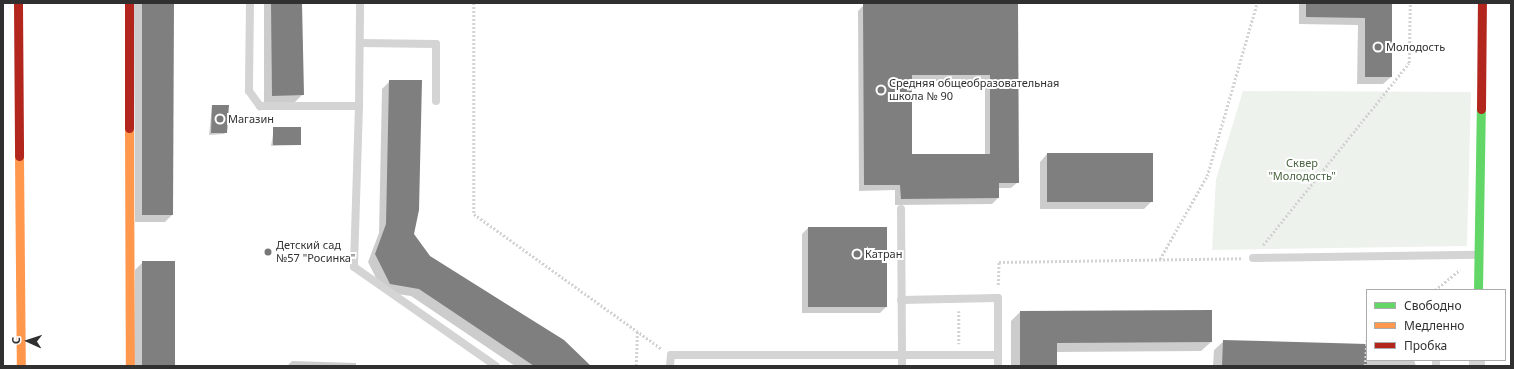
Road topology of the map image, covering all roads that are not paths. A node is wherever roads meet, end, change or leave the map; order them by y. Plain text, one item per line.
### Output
1 (18, 3) edge
2 (129, 3) edge
3 (250, 3) edge
4 (360, 3) edge
5 (1482, 3) edge
6 (360, 43) junction
7 (436, 101) dead end
8 (359, 106) junction
9 (902, 208) dead end
10 (1478, 255) junction
11 (1253, 258) road end
12 (1478, 289) edge
13 (901, 300) junction
14 (902, 355) junction
15 (998, 355) junction
16 (21, 366) edge
17 (130, 366) edge
18 (496, 366) edge
19 (670, 366) edge
20 (902, 366) edge
21 (998, 366) edge

1 - 16 street
2 - 17 street
3 - 8 lane
4 - 6 lane
5 - 10 street
6 - 7 lane
6 - 8 lane
8 - 18 lane
9 - 13 lane
10 - 11 lane
10 - 12 street
13 - 14 lane
13 - 15 lane
14 - 15 lane
14 - 19 lane
14 - 20 lane
15 - 21 lane

